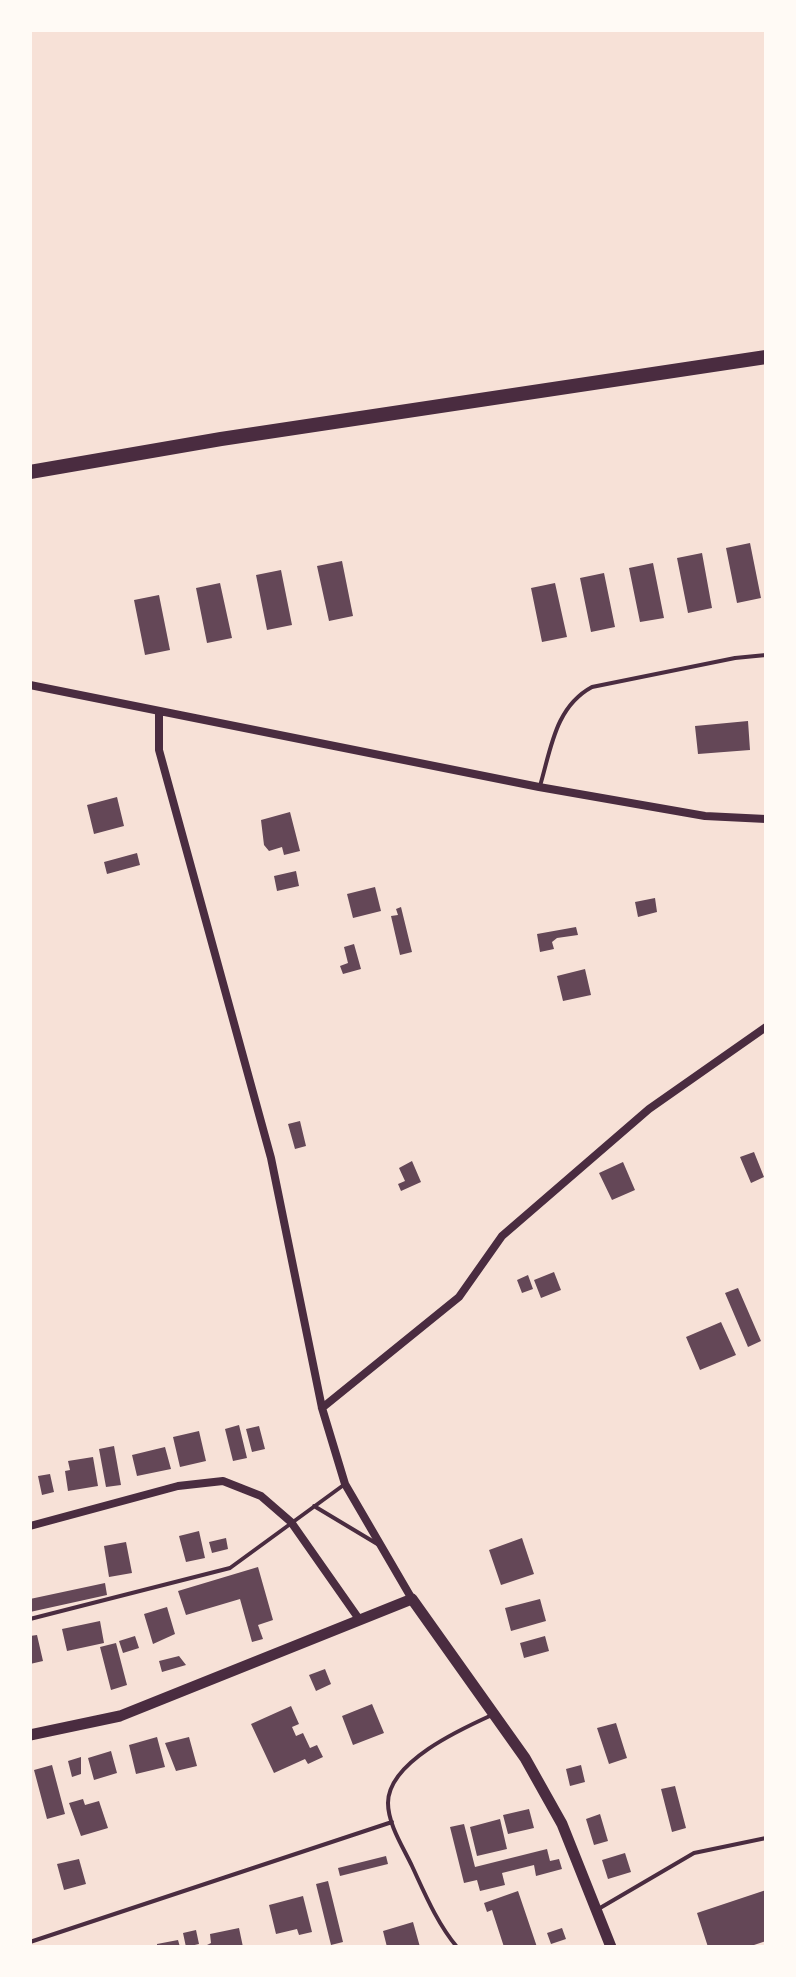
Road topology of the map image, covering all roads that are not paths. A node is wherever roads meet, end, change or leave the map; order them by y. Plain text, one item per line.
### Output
1 (766, 357) edge
2 (30, 472) edge
3 (766, 655) edge
4 (30, 685) edge
5 (159, 713) junction
6 (539, 787) junction
7 (766, 819) edge
8 (766, 1027) edge
9 (322, 1408) junction
10 (345, 1484) junction
11 (313, 1505) junction
12 (291, 1522) junction
13 (30, 1526) edge
14 (381, 1546) junction
15 (412, 1599) junction
16 (30, 1619) edge
17 (359, 1619) junction
18 (492, 1715) junction
19 (30, 1735) edge
20 (392, 1822) junction
21 (766, 1838) edge
22 (597, 1909) junction
23 (30, 1942) edge
24 (457, 1947) edge
25 (611, 1947) edge

1 - 2 highway
3 - 6 lane
4 - 5 street
5 - 6 street
5 - 9 street
6 - 7 street
8 - 9 street
9 - 10 street
10 - 11 lane
10 - 14 street
11 - 12 lane
11 - 14 lane
12 - 13 street
12 - 16 lane
12 - 17 street
14 - 15 street
15 - 17 street
15 - 18 street
17 - 19 street
18 - 20 lane
18 - 22 street
20 - 23 lane
20 - 24 lane
21 - 22 lane
22 - 25 street

